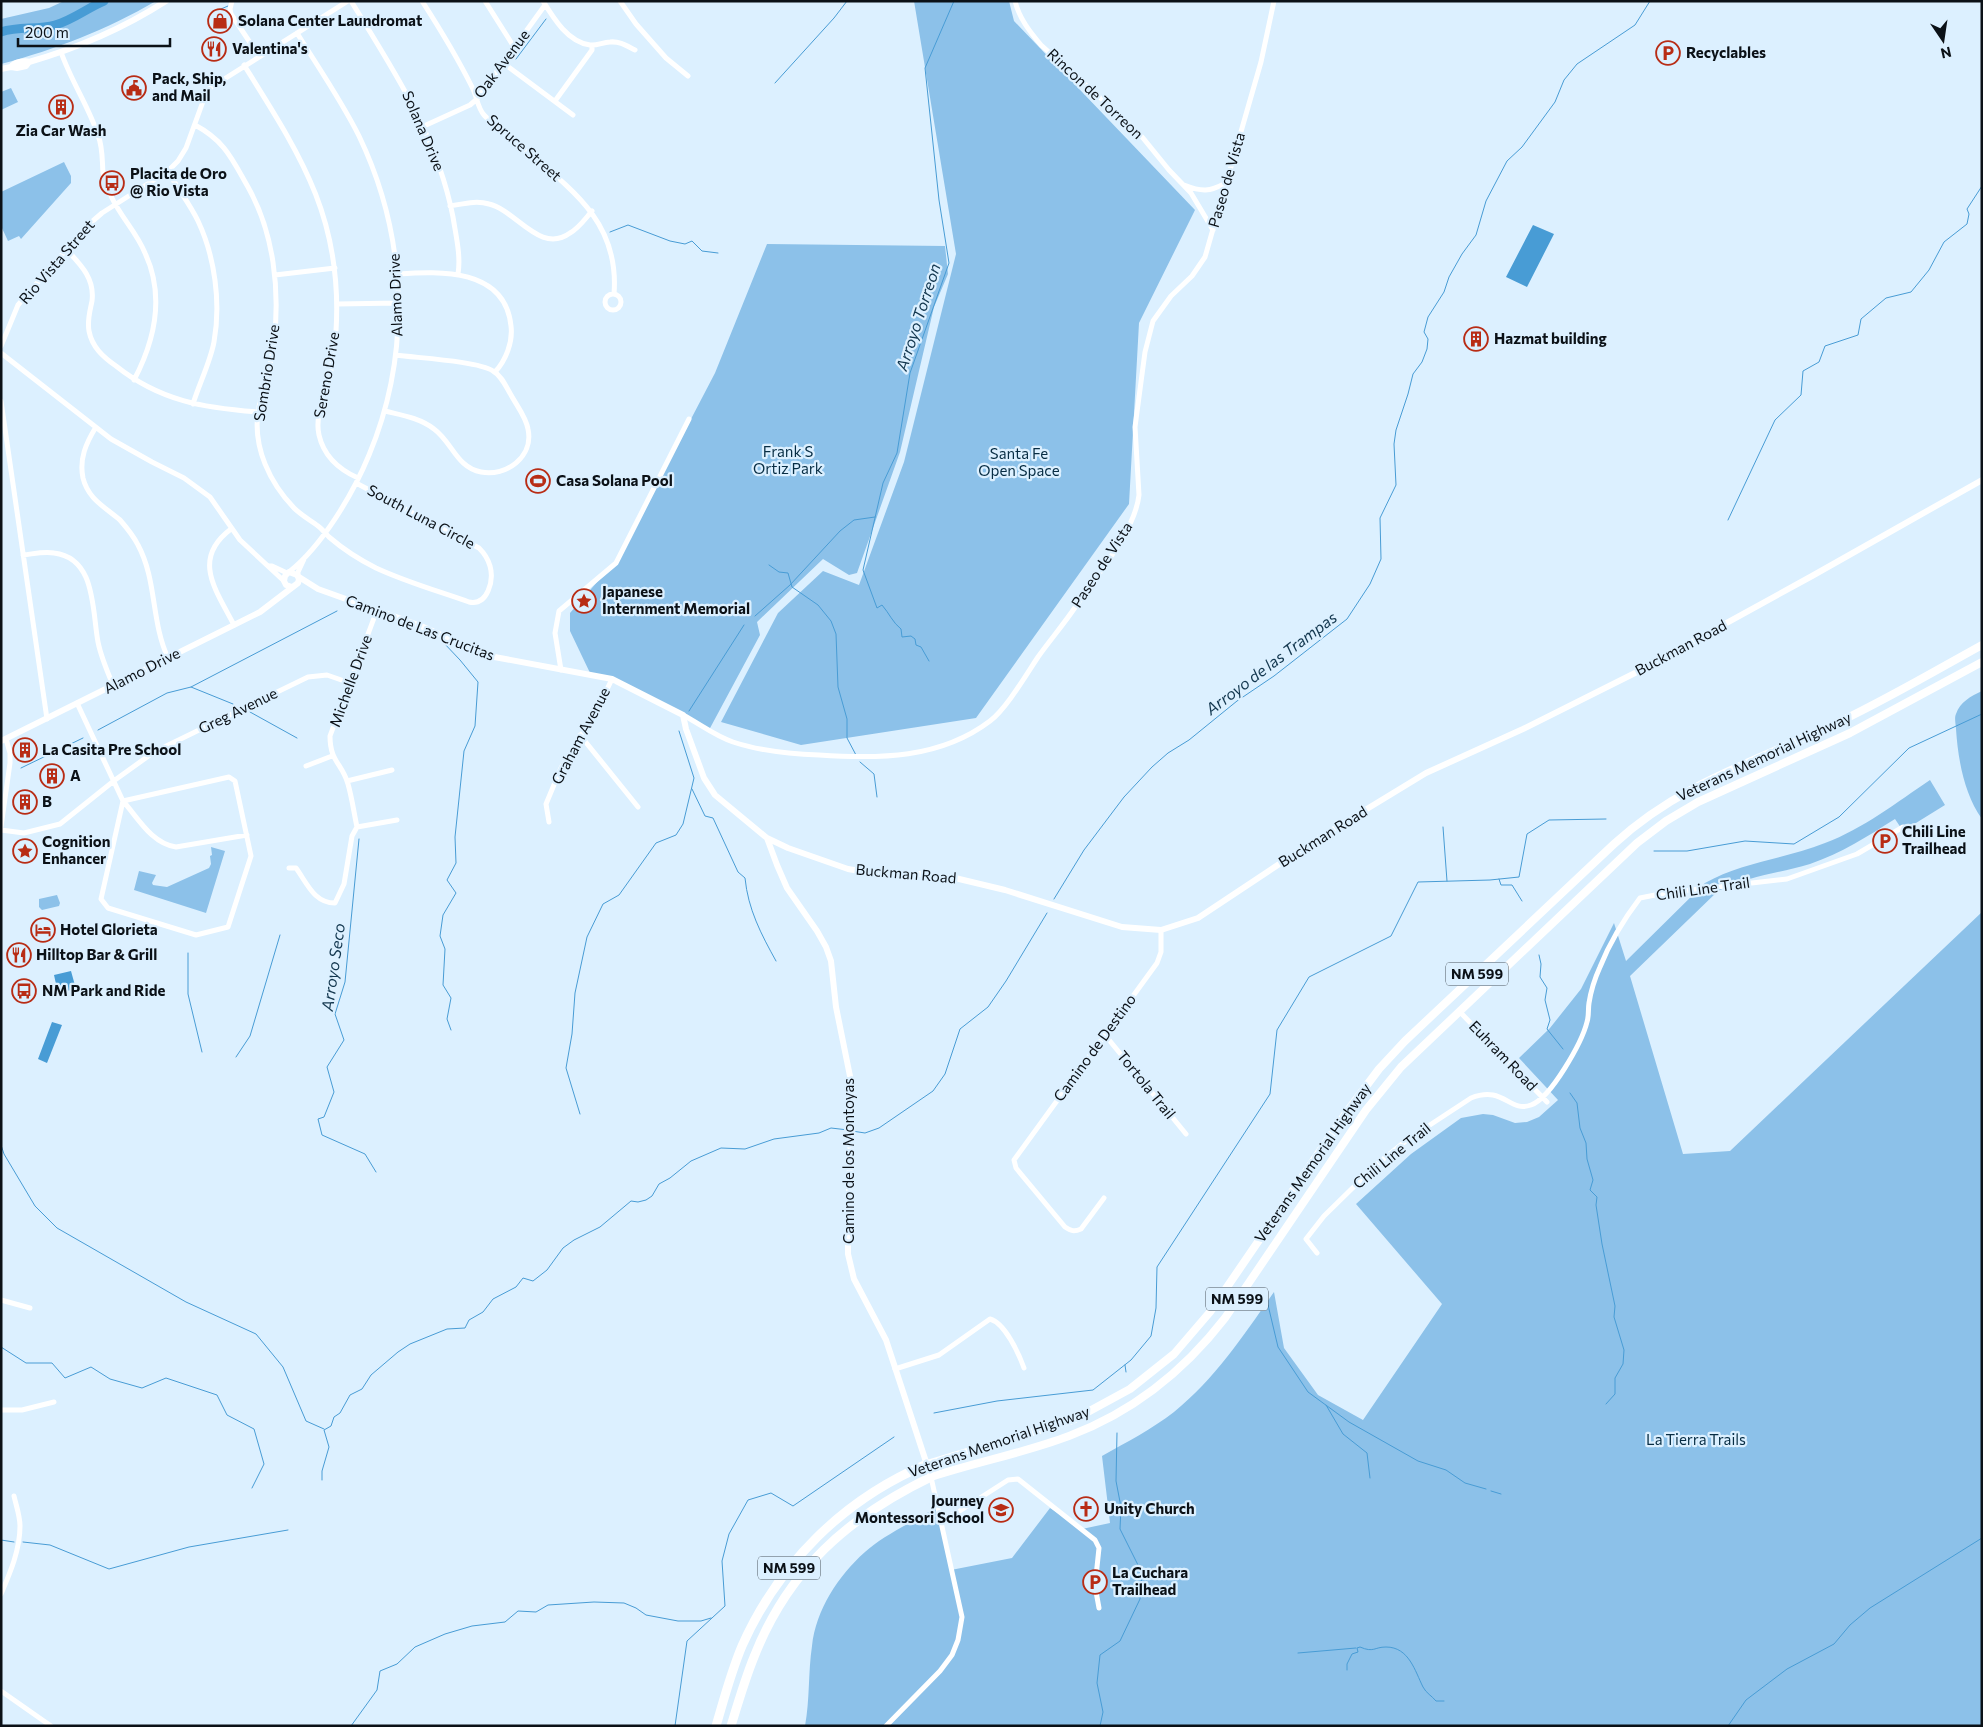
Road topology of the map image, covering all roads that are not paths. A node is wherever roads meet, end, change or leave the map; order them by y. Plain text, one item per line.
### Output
1 (166, 1) edge
2 (232, 1) edge
3 (349, 1) edge
4 (422, 1) edge
5 (486, 1) edge
6 (620, 1) edge
7 (1015, 1) edge
8 (1274, 1) edge
9 (544, 3) edge
10 (296, 33) junction
11 (592, 46) junction
12 (514, 47) junction
13 (636, 50) dead end
14 (60, 52) junction
15 (259, 56) junction
16 (503, 63) junction
17 (244, 65) junction
18 (1, 69) edge
19 (688, 76) dead end
20 (477, 99) junction
21 (555, 101) junction
22 (573, 115) dead end
23 (195, 125) junction
24 (424, 126) junction
25 (168, 172) junction
26 (1181, 183) junction
27 (1226, 183) junction
28 (116, 204) junction
29 (450, 206) junction
30 (592, 211) junction
31 (1213, 230) junction
32 (66, 249) junction
33 (335, 268) junction
34 (398, 274) junction
35 (458, 274) junction
36 (275, 275) junction
37 (614, 294) dead end
38 (399, 303) junction
39 (337, 304) junction
40 (1, 346) edge
41 (1, 353) edge
42 (396, 355) junction
43 (495, 372) junction
44 (134, 380) junction
45 (1, 401) edge
46 (192, 404) junction
47 (384, 411) junction
48 (258, 412) junction
49 (689, 419) dead end
50 (96, 428) junction
51 (1982, 480) edge
52 (357, 481) junction
53 (231, 529) junction
54 (325, 532) junction
55 (23, 555) junction
56 (306, 557) junction
57 (268, 566) junction
58 (288, 573) junction
59 (298, 577) junction
60 (284, 582) junction
61 (294, 586) junction
62 (318, 589) junction
63 (445, 593) joint
64 (280, 596) junction
65 (377, 610) junction
66 (234, 625) junction
67 (1982, 645) edge
68 (168, 658) junction
69 (1982, 662) edge
70 (561, 670) junction
71 (612, 679) junction
72 (350, 683) junction
73 (113, 685) junction
74 (77, 703) junction
75 (683, 715) junction
76 (47, 719) junction
77 (580, 734) junction
78 (4, 740) edge
79 (332, 756) junction
80 (306, 766) dead end
81 (392, 770) dead end
82 (115, 780) junction
83 (347, 782) junction
84 (123, 801) junction
85 (638, 807) dead end
86 (397, 820) dead end
87 (548, 822) dead end
88 (357, 827) junction
89 (1903, 827) dead end
90 (1, 829) edge
91 (248, 835) junction
92 (767, 838) junction
93 (289, 868) dead end
94 (1161, 930) junction
95 (1459, 1011) junction
96 (1105, 1035) junction
97 (1542, 1097) junction
98 (1547, 1102) dead end
99 (1186, 1134) dead end
100 (1104, 1198) dead end
101 (1317, 1253) dead end
102 (1, 1300) edge
103 (30, 1308) dead end
104 (1024, 1368) dead end
105 (896, 1369) junction
106 (54, 1402) dead end
107 (1, 1410) edge
108 (927, 1464) junction
109 (931, 1477) junction
110 (14, 1496) dead end
111 (939, 1519) junction
112 (1, 1594) edge
113 (1099, 1608) dead end
114 (1, 1690) edge
115 (51, 1726) edge
116 (716, 1726) edge
117 (731, 1726) edge
118 (886, 1726) edge

1 - 14 street
2 - 15 street
3 - 10 street, Rio Vista Street
3 - 24 street, Solana Drive
4 - 20 street, Spruce Street
5 - 12 street
6 - 19 street
7 - 26 street, Rincon de Torreon
8 - 27 street, Paseo de Vista
9 - 11 street
9 - 12 street, Oak Avenue
10 - 15 street, Rio Vista Street
10 - 34 street, Alamo Drive
11 - 13 street
11 - 21 street
12 - 16 street, Oak Avenue
14 - 18 street
14 - 28 street
15 - 17 street, Rio Vista Street
16 - 20 street, Oak Avenue
16 - 21 street
17 - 23 street, Rio Vista Street
17 - 33 street, Sereno Drive
20 - 24 street, Oak Avenue
20 - 30 street, Spruce Street
21 - 22 street
23 - 25 street, Rio Vista Street
23 - 36 street, Sombrio Drive
24 - 29 street, Solana Drive
25 - 28 street, Rio Vista Street
25 - 46 street
26 - 27 street
26 - 31 street, Rincon de Torreon
27 - 31 street, Paseo de Vista
28 - 32 street, Rio Vista Street
28 - 44 street
29 - 30 street
29 - 35 street, Solana Drive
30 - 37 street, Spruce Street
31 - 75 street, Paseo de Vista
32 - 40 street, Rio Vista Street
32 - 44 street
33 - 36 street
33 - 39 street, Sereno Drive
34 - 35 street
34 - 38 street, Alamo Drive
35 - 43 street
36 - 48 street, Sombrio Drive
38 - 39 street
38 - 42 street, Alamo Drive
39 - 52 street, Sereno Drive
41 - 50 street
42 - 43 street
42 - 47 street, Alamo Drive
43 - 47 street
44 - 46 street
45 - 55 street
46 - 48 street
47 - 52 street, Alamo Drive
48 - 54 street, Sombrio Drive
49 - 70 street
50 - 53 street
50 - 68 street
51 - 94 street, Buckman Road
52 - 54 street, Alamo Drive
52 - 63 street, South Luna Circle
53 - 57 street
53 - 66 street
54 - 56 street, Alamo Drive
54 - 63 street, Sombrio Drive
55 - 73 street
55 - 76 street
56 - 58 street, Alamo Drive
56 - 59 street, Alamo Drive
57 - 58 street
57 - 60 street
58 - 59 street
58 - 60 street
59 - 61 street
59 - 62 street, Camino de Las Crucitas
60 - 61 street
60 - 64 street
61 - 62 street, Camino de Las Crucitas
61 - 64 street, Alamo Drive
62 - 65 street, Camino de Las Crucitas
64 - 66 street, Alamo Drive
65 - 70 street, Camino de Las Crucitas
65 - 72 street, Michelle Drive
66 - 68 street, Alamo Drive
67 - 108 highway, Veterans Memorial Highway / NM 599
68 - 73 street, Alamo Drive
69 - 95 highway, Veterans Memorial Highway / NM 599
70 - 71 street, Camino de Las Crucitas
71 - 75 street, Camino de Las Crucitas
71 - 77 street, Graham Avenue
72 - 79 street, Michelle Drive
72 - 82 street, Greg Avenue
73 - 74 street, Alamo Drive
74 - 76 street, Alamo Drive
74 - 82 street
75 - 92 street, Buckman Road
76 - 78 street, Alamo Drive
77 - 85 street
77 - 87 street, Graham Avenue
78 - 90 street
79 - 80 street
79 - 83 street, Michelle Drive
81 - 83 street
82 - 84 street
82 - 90 street, Greg Avenue
83 - 88 street, Michelle Drive
84 - 91 street
84 - 91 street
84 - 91 street
86 - 88 street
88 - 93 street
89 - 97 street, Chili Line Trail
92 - 94 street, Buckman Road
92 - 105 street, Camino de los Montoyas
94 - 96 street, Camino de Destino
95 - 97 street, Euhram Road
95 - 109 highway, Veterans Memorial Highway / NM 599
96 - 99 street, Tortola Trail
96 - 100 street, Camino de Destino
97 - 98 street, Euhram Road
97 - 101 street, Chili Line Trail
102 - 103 street
104 - 105 street
105 - 108 street, Camino de los Montoyas
106 - 107 street
108 - 109 street, Camino de los Montoyas
108 - 116 highway, Veterans Memorial Highway / NM 599
109 - 111 street, Camino de los Montoyas
109 - 117 highway, Veterans Memorial Highway / NM 599
110 - 112 street
111 - 113 street
111 - 118 street, Camino de los Montoyas
114 - 115 street

